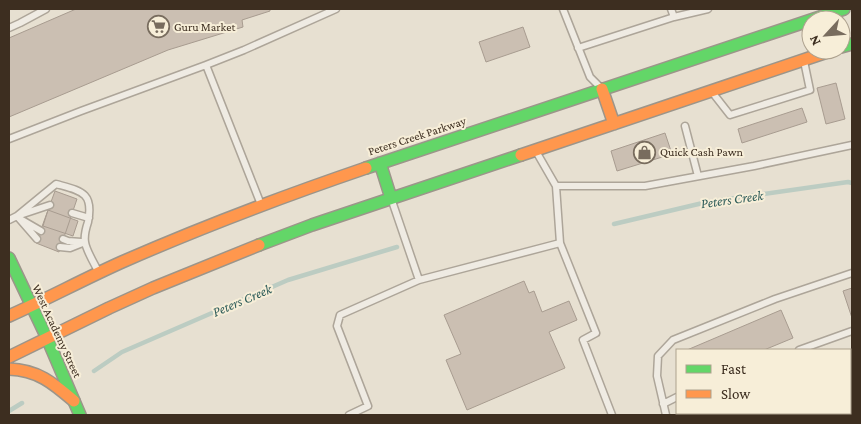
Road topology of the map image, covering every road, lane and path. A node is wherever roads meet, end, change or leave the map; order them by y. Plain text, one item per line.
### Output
1 (46, 9) edge
2 (336, 9) edge
3 (563, 9) edge
4 (671, 9) edge
5 (708, 9) edge
6 (844, 9) edge
7 (674, 17) junction
8 (9, 28) edge
9 (578, 48) junction
10 (804, 60) joint
11 (206, 65) junction
12 (602, 89) junction
13 (711, 91) junction
14 (614, 124) junction
15 (685, 126) dead end
16 (9, 139) edge
17 (852, 144) edge
18 (536, 150) junction
19 (380, 163) junction
20 (698, 176) junction
21 (556, 186) junction
22 (391, 198) junction
23 (50, 205) dead end
24 (261, 205) junction
25 (72, 213) dead end
26 (17, 216) junction
27 (88, 218) junction
28 (9, 220) edge
29 (41, 230) dead end
30 (37, 239) dead end
31 (63, 239) dead end
32 (84, 242) junction
33 (560, 243) junction
34 (60, 247) dead end
35 (9, 258) edge
36 (852, 272) edge
37 (99, 273) junction
38 (419, 280) junction
39 (31, 306) junction
40 (9, 316) edge
41 (852, 331) edge
42 (47, 338) junction
43 (802, 349) edge
44 (9, 357) edge
45 (9, 369) edge
46 (676, 398) edge
47 (74, 401) junction
48 (663, 404) junction
49 (80, 415) edge
50 (349, 415) edge
51 (612, 415) edge
52 (666, 415) edge

1 - 8 lane
2 - 11 lane
3 - 9 lane
4 - 7 lane
5 - 7 lane
6 - 12 main road, Peters Creek Parkway
7 - 9 lane
9 - 12 lane
10 - 13 main road
10 - 13 lane
11 - 16 lane
11 - 24 lane
12 - 14 main road
12 - 19 main road, Peters Creek Parkway
13 - 14 main road
14 - 18 main road
15 - 20 lane
17 - 20 lane
18 - 21 lane
18 - 22 main road
19 - 22 main road
19 - 24 main road, Peters Creek Parkway
20 - 21 lane
21 - 33 lane
22 - 38 lane
22 - 42 main road
23 - 26 lane
24 - 37 main road, Peters Creek Parkway
25 - 27 lane
26 - 27 lane
26 - 28 lane
26 - 29 lane
26 - 30 lane
27 - 32 lane
31 - 32 lane
32 - 34 lane
32 - 37 lane
33 - 38 lane
33 - 51 lane
35 - 39 main road, West Academy Street
36 - 48 lane
37 - 39 main road, Peters Creek Parkway
38 - 50 lane
39 - 40 main road, Peters Creek Parkway
39 - 42 main road, West Academy Street
41 - 43 lane
42 - 44 main road
42 - 47 main road, West Academy Street
45 - 47 main road
46 - 48 lane
47 - 49 main road, West Academy Street
48 - 52 lane

